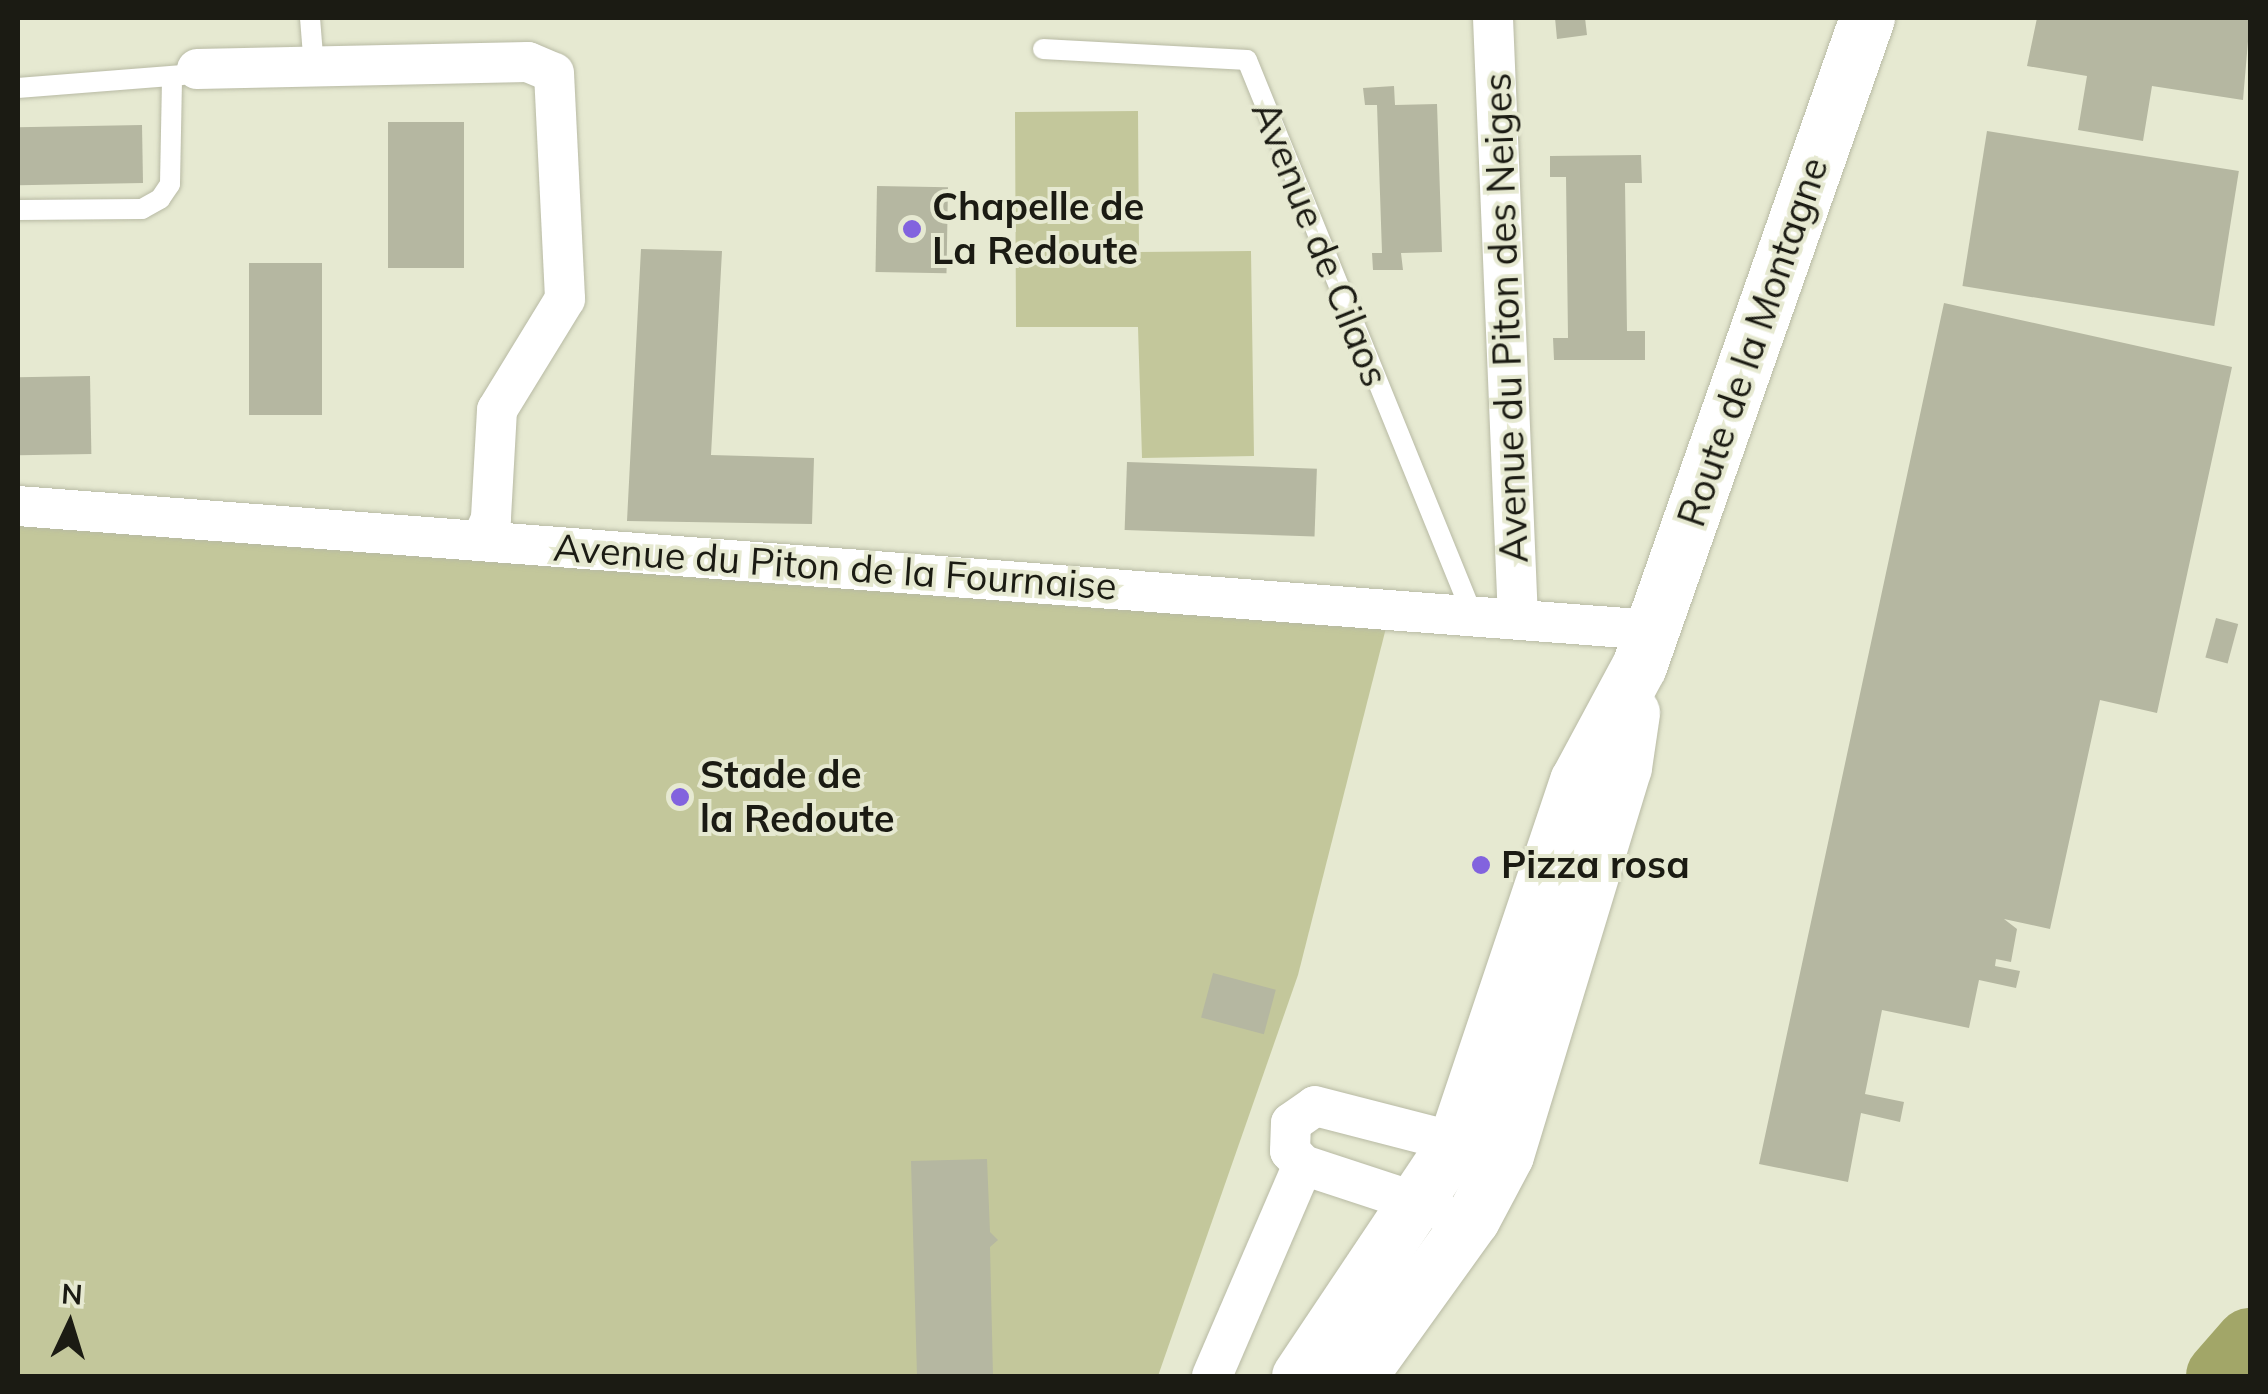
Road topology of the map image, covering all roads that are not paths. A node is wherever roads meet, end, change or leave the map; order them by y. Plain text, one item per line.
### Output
1 (310, 18) edge
2 (1493, 18) edge
3 (1867, 18) edge
4 (1043, 49) dead end
5 (314, 68) junction
6 (185, 74) junction
7 (18, 88) edge
8 (18, 210) edge
9 (18, 506) edge
10 (481, 541) junction
11 (1473, 616) junction
12 (1518, 619) junction
13 (1646, 648) junction
14 (1480, 1149) junction
15 (1303, 1164) junction
16 (1420, 1204) junction
17 (1472, 1220) junction
18 (1212, 1376) edge
19 (1299, 1376) edge
20 (1359, 1376) edge

1 - 5 lane
2 - 12 street, Avenue du Piton des Neiges
3 - 13 main road, Route de la Montagne
4 - 11 lane, Avenue de Cilaos
5 - 6 street
5 - 10 street
6 - 7 lane
6 - 8 lane
9 - 10 street, Avenue du Piton de la Fournaise
10 - 11 street, Avenue du Piton de la Fournaise
11 - 12 street, Avenue du Piton de la Fournaise
12 - 13 street, Avenue du Piton de la Fournaise
13 - 14 main road, Route de la Montagne
14 - 15 street
14 - 16 main road, Route de la Montagne
14 - 17 main road, Route de la Montagne
15 - 16 street
15 - 18 street
16 - 17 street
16 - 19 main road, Route de la Montagne
17 - 20 main road, Route de la Montagne

